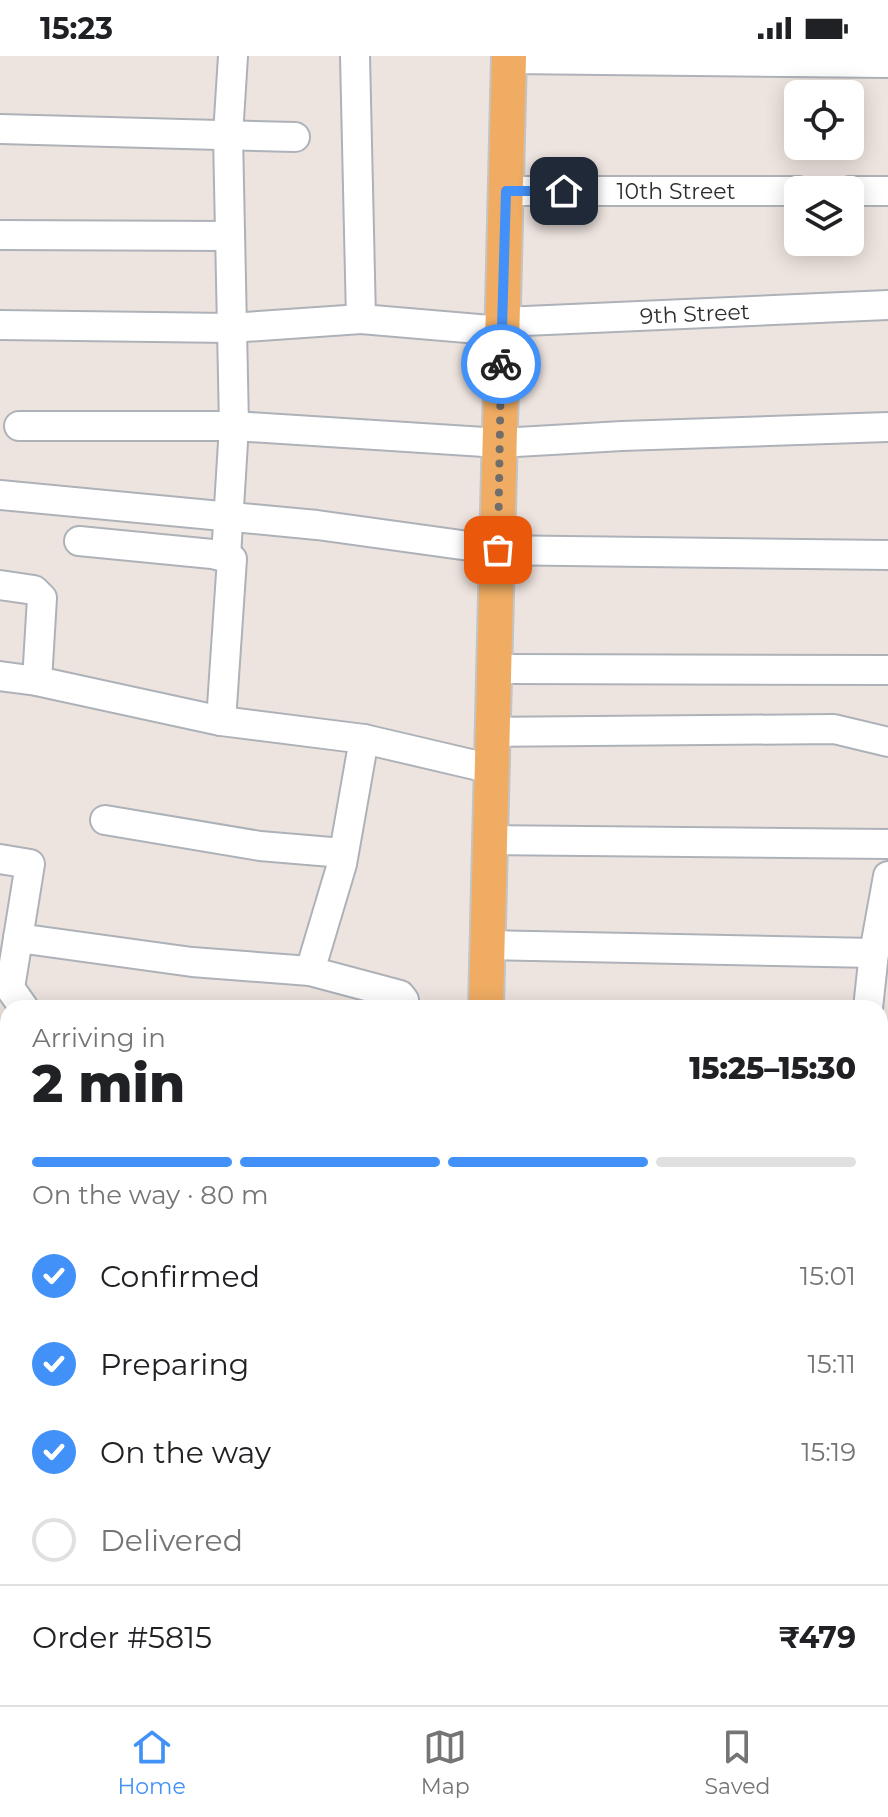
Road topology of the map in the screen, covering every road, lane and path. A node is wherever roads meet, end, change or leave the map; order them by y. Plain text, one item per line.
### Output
1 (233, 56) edge
2 (355, 56) edge
3 (509, 57) edge
4 (888, 63) edge
5 (0, 129) edge
6 (228, 135) junction
7 (295, 137) dead end
8 (506, 191) junction
9 (784, 191) edge
10 (864, 191) edge
11 (888, 191) edge
12 (0, 235) edge
13 (229, 236) junction
14 (888, 305) edge
15 (361, 319) junction
16 (0, 325) edge
17 (502, 327) junction
18 (230, 328) junction
19 (19, 426) dead end
20 (234, 426) junction
21 (888, 427) edge
22 (500, 443) junction
23 (0, 495) edge
24 (228, 515) junction
25 (79, 541) dead end
26 (498, 550) junction
27 (888, 555) edge
28 (226, 556) junction
29 (0, 585) edge
30 (494, 669) junction
31 (888, 670) edge
32 (0, 676) edge
33 (37, 681) junction
34 (221, 721) junction
35 (493, 732) junction
36 (364, 739) junction
37 (888, 742) edge
38 (492, 769) junction
39 (105, 820) dead end
40 (490, 840) junction
41 (888, 844) edge
42 (343, 853) junction
43 (0, 859) edge
44 (888, 876) edge
45 (488, 945) junction
46 (11, 950) edge
47 (874, 953) junction
48 (310, 971) junction
49 (18, 1000) edge
50 (404, 1000) edge
51 (486, 1000) edge
52 (869, 1000) edge

1 - 6 street
2 - 15 street
3 - 4 street
3 - 8 main road
5 - 6 street
6 - 7 street
6 - 13 street
8 - 9 street, 10th Street
8 - 17 main road
10 - 11 street
12 - 13 street
13 - 18 street
14 - 17 street, 9th Street
15 - 17 street, 9th Street
15 - 18 street, 9th Street
16 - 18 street, 9th Street
17 - 22 main road
18 - 20 street
19 - 20 street
20 - 22 street
20 - 24 street
21 - 22 street
22 - 26 main road
23 - 24 street
24 - 26 street
24 - 28 street
25 - 28 street
26 - 27 street
26 - 30 main road
28 - 34 street
29 - 33 street
30 - 31 street
30 - 35 main road
32 - 33 street
33 - 34 street
34 - 36 street
35 - 37 street
35 - 38 main road
36 - 38 street
36 - 42 street
38 - 40 main road
39 - 42 street
40 - 41 street
40 - 45 main road
42 - 48 street
43 - 46 street
44 - 47 street
45 - 47 street
45 - 51 main road
46 - 48 street
46 - 49 street
47 - 52 street
48 - 50 street

